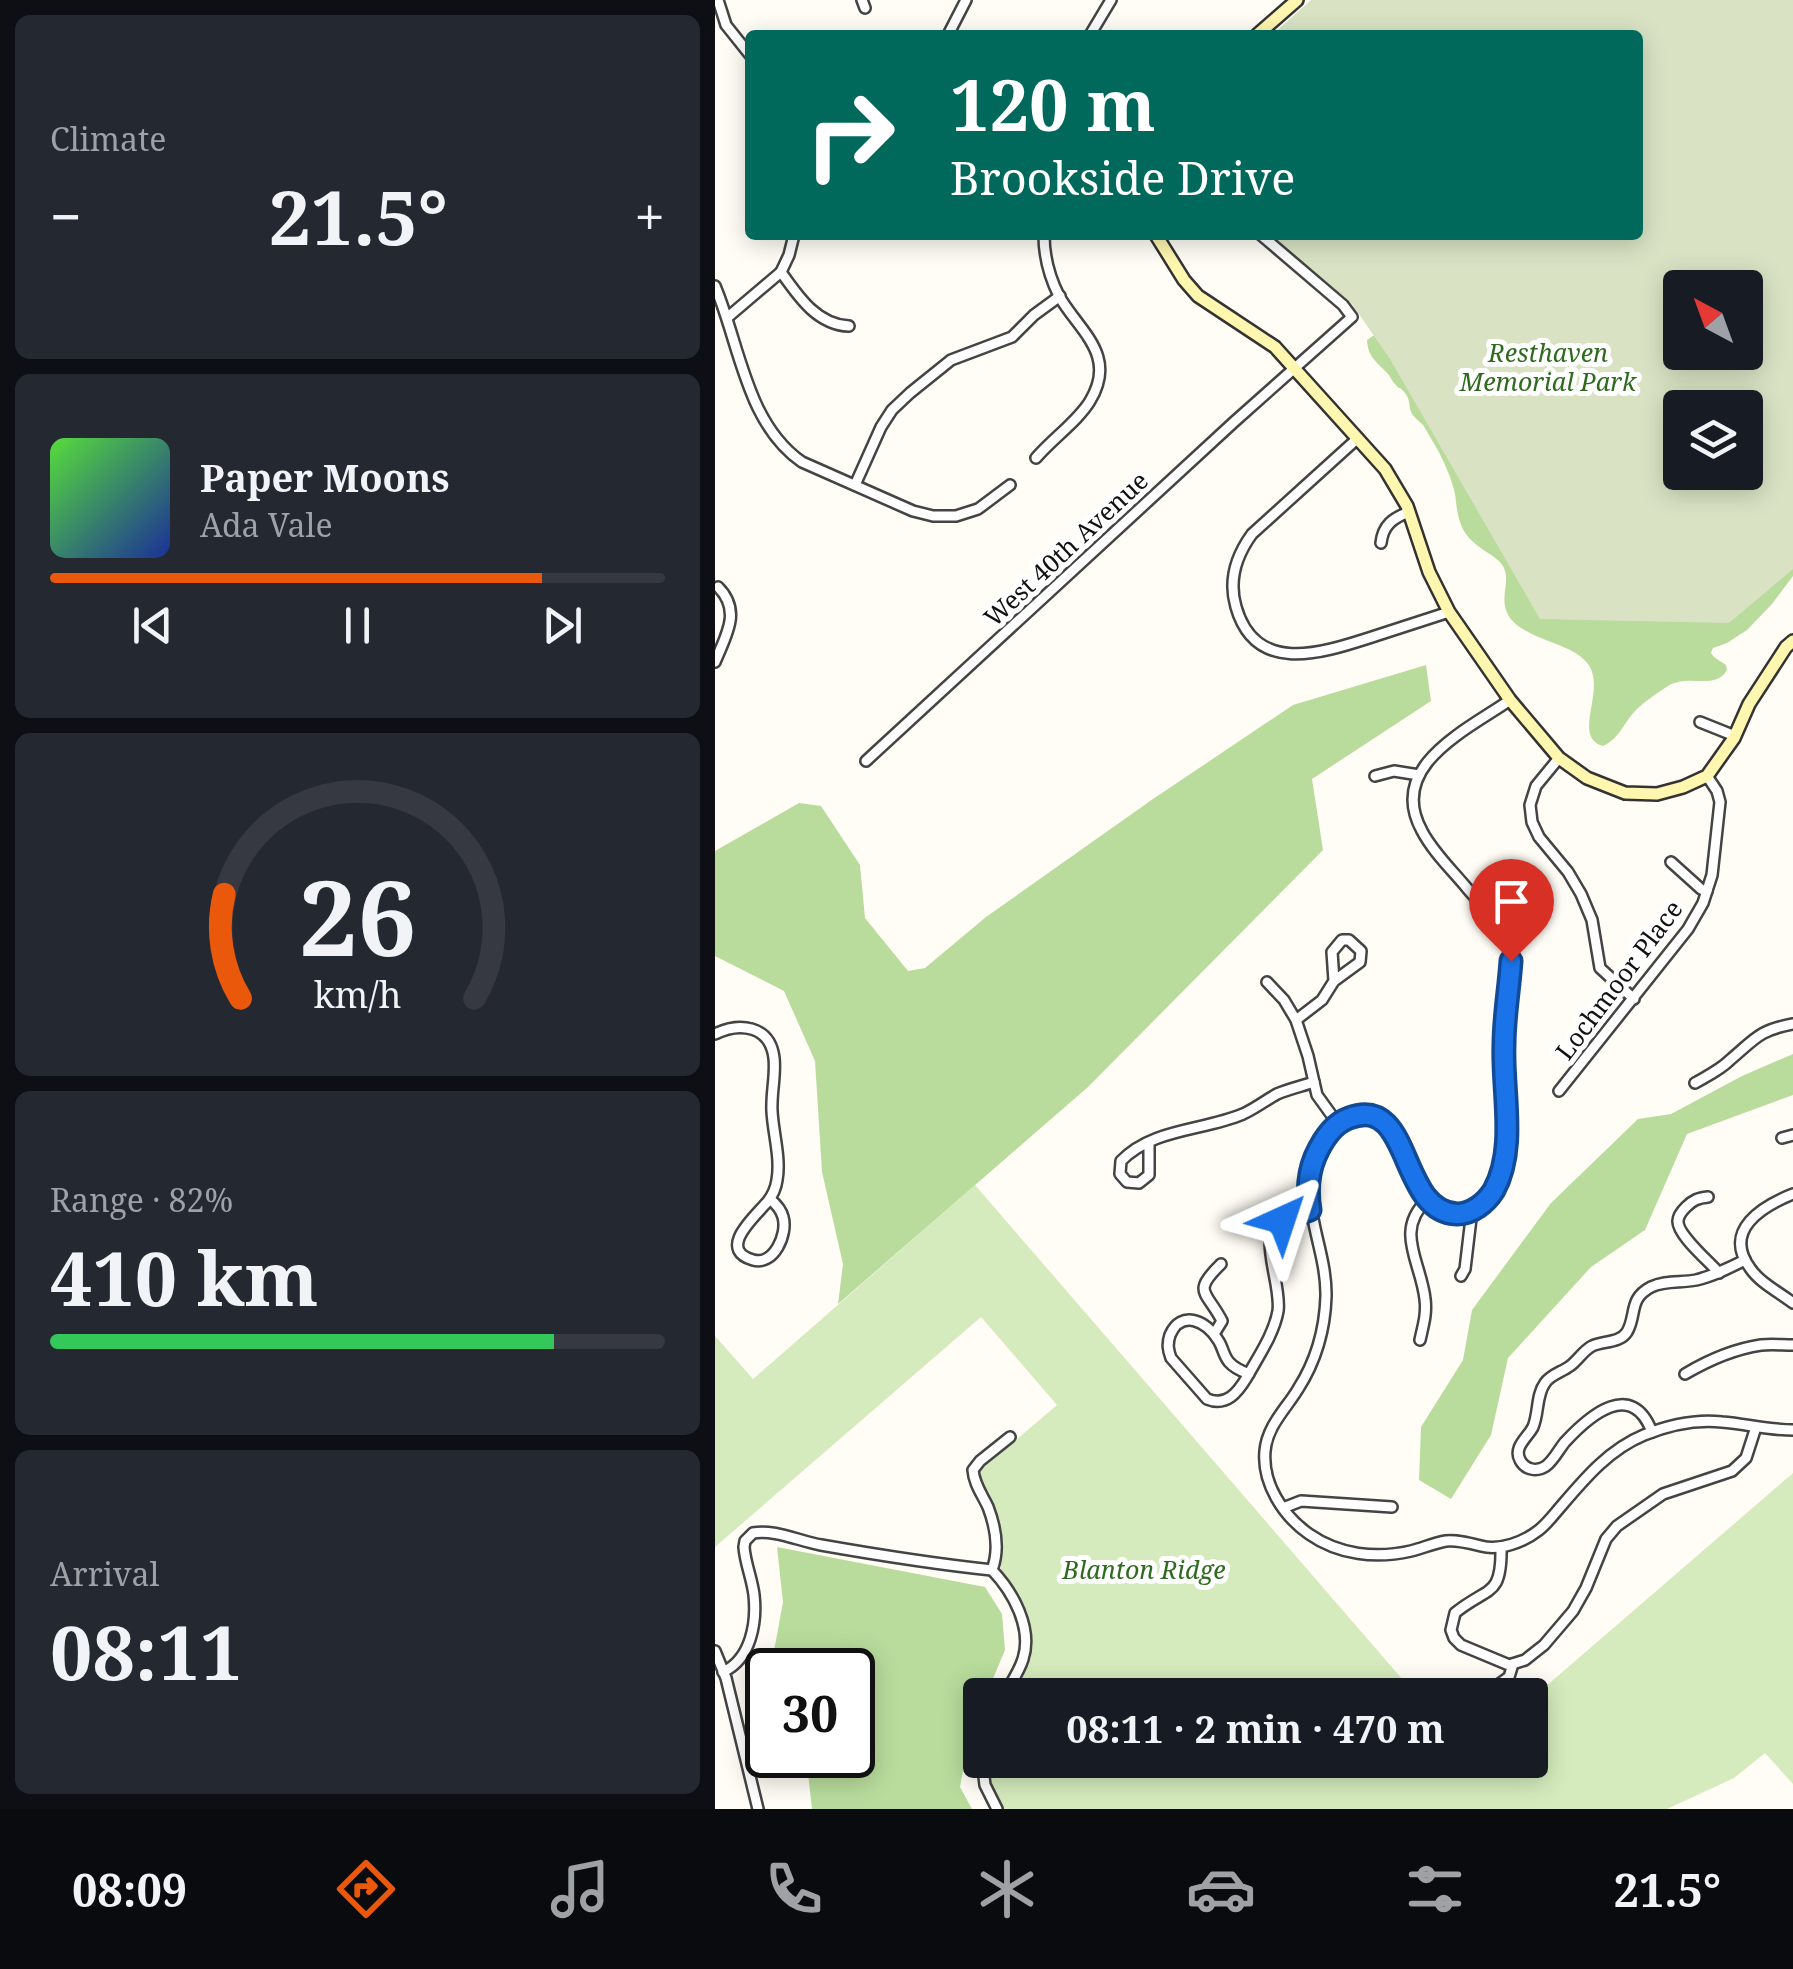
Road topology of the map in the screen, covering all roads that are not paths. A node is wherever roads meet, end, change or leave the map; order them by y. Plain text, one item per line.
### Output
1 (718, 0) edge
2 (967, 0) edge
3 (1111, 0) edge
4 (1297, 0) edge
5 (950, 30) edge
6 (1093, 30) edge
7 (1263, 30) edge
8 (745, 49) edge
9 (792, 240) edge
10 (1045, 240) edge
11 (1159, 240) edge
12 (1267, 240) edge
13 (781, 272) junction
14 (715, 286) edge
15 (1060, 296) junction
16 (728, 318) junction
17 (849, 326) dead end
18 (951, 346) dead end
19 (957, 357) junction
20 (1294, 368) junction
21 (1358, 438) junction
22 (1036, 458) dead end
23 (855, 485) junction
24 (1010, 485) dead end
25 (1409, 512) junction
26 (1381, 542) dead end
27 (718, 587) dead end
28 (1449, 612) junction
29 (1793, 641) edge
30 (715, 662) edge
31 (1510, 700) junction
32 (1700, 722) dead end
33 (1735, 736) junction
34 (1559, 758) junction
35 (866, 761) dead end
36 (1419, 775) junction
37 (1375, 776) dead end
38 (1707, 776) junction
39 (1671, 862) dead end
40 (1707, 891) junction
41 (1267, 982) dead end
42 (1334, 982) junction
43 (1634, 999) junction
44 (1295, 1020) junction
45 (1793, 1024) edge
46 (715, 1034) edge
47 (1315, 1082) junction
48 (1695, 1083) dead end
49 (1559, 1091) dead end
50 (1339, 1124) junction
51 (1149, 1142) junction
52 (1793, 1194) edge
53 (1708, 1197) dead end
54 (770, 1199) junction
55 (1427, 1200) junction
56 (1310, 1210) junction
57 (1473, 1210) junction
58 (1745, 1260) junction
59 (1221, 1264) dead end
60 (1719, 1273) junction
61 (1461, 1276) dead end
62 (1793, 1302) edge
63 (1214, 1334) junction
64 (1420, 1340) dead end
65 (1793, 1344) edge
66 (1249, 1374) junction
67 (1685, 1374) dead end
68 (1755, 1427) junction
69 (1793, 1430) edge
70 (1652, 1432) junction
71 (1010, 1436) dead end
72 (1392, 1507) dead end
73 (1283, 1508) junction
74 (1501, 1547) junction
75 (992, 1570) junction
76 (715, 1651) edge
77 (1513, 1664) junction
78 (723, 1672) junction
79 (1013, 1678) edge
80 (1508, 1678) edge
81 (984, 1778) edge
82 (758, 1809) edge
83 (997, 1809) edge

1 - 8 street
2 - 5 street
3 - 6 street
4 - 7 street
9 - 13 street
10 - 15 street
11 - 20 street
12 - 20 street, West 40th Avenue
13 - 16 street
13 - 17 street
14 - 16 street
15 - 19 street
15 - 22 street
16 - 23 street
18 - 19 street
19 - 23 street
20 - 21 street
20 - 35 street, West 40th Avenue
21 - 25 street
21 - 28 street
23 - 24 street
25 - 26 street
25 - 28 street
27 - 30 street
28 - 31 street
29 - 33 street
31 - 34 street
31 - 36 street
32 - 33 street
33 - 38 street
34 - 38 street
34 - 43 street
36 - 37 street
36 - 57 street
38 - 40 street, Lochmoor Place
39 - 40 street
40 - 43 street, Lochmoor Place
41 - 44 street
42 - 42 street
42 - 44 street
43 - 49 street, Lochmoor Place
44 - 47 street
45 - 48 street
46 - 54 street
47 - 50 street
47 - 51 street
50 - 55 street
50 - 56 street
51 - 51 street
52 - 58 street
53 - 60 street
54 - 54 street
55 - 57 street
55 - 64 street
56 - 66 street
56 - 73 street
57 - 61 street
58 - 60 street
58 - 62 street
59 - 63 street
60 - 70 street
63 - 66 street
63 - 66 street
65 - 67 street
68 - 69 street
68 - 70 street
68 - 77 street
70 - 74 street
71 - 75 street
72 - 73 street
73 - 74 street
74 - 77 street
75 - 78 street
75 - 79 street
76 - 78 street
77 - 80 street
78 - 82 street
81 - 83 street

